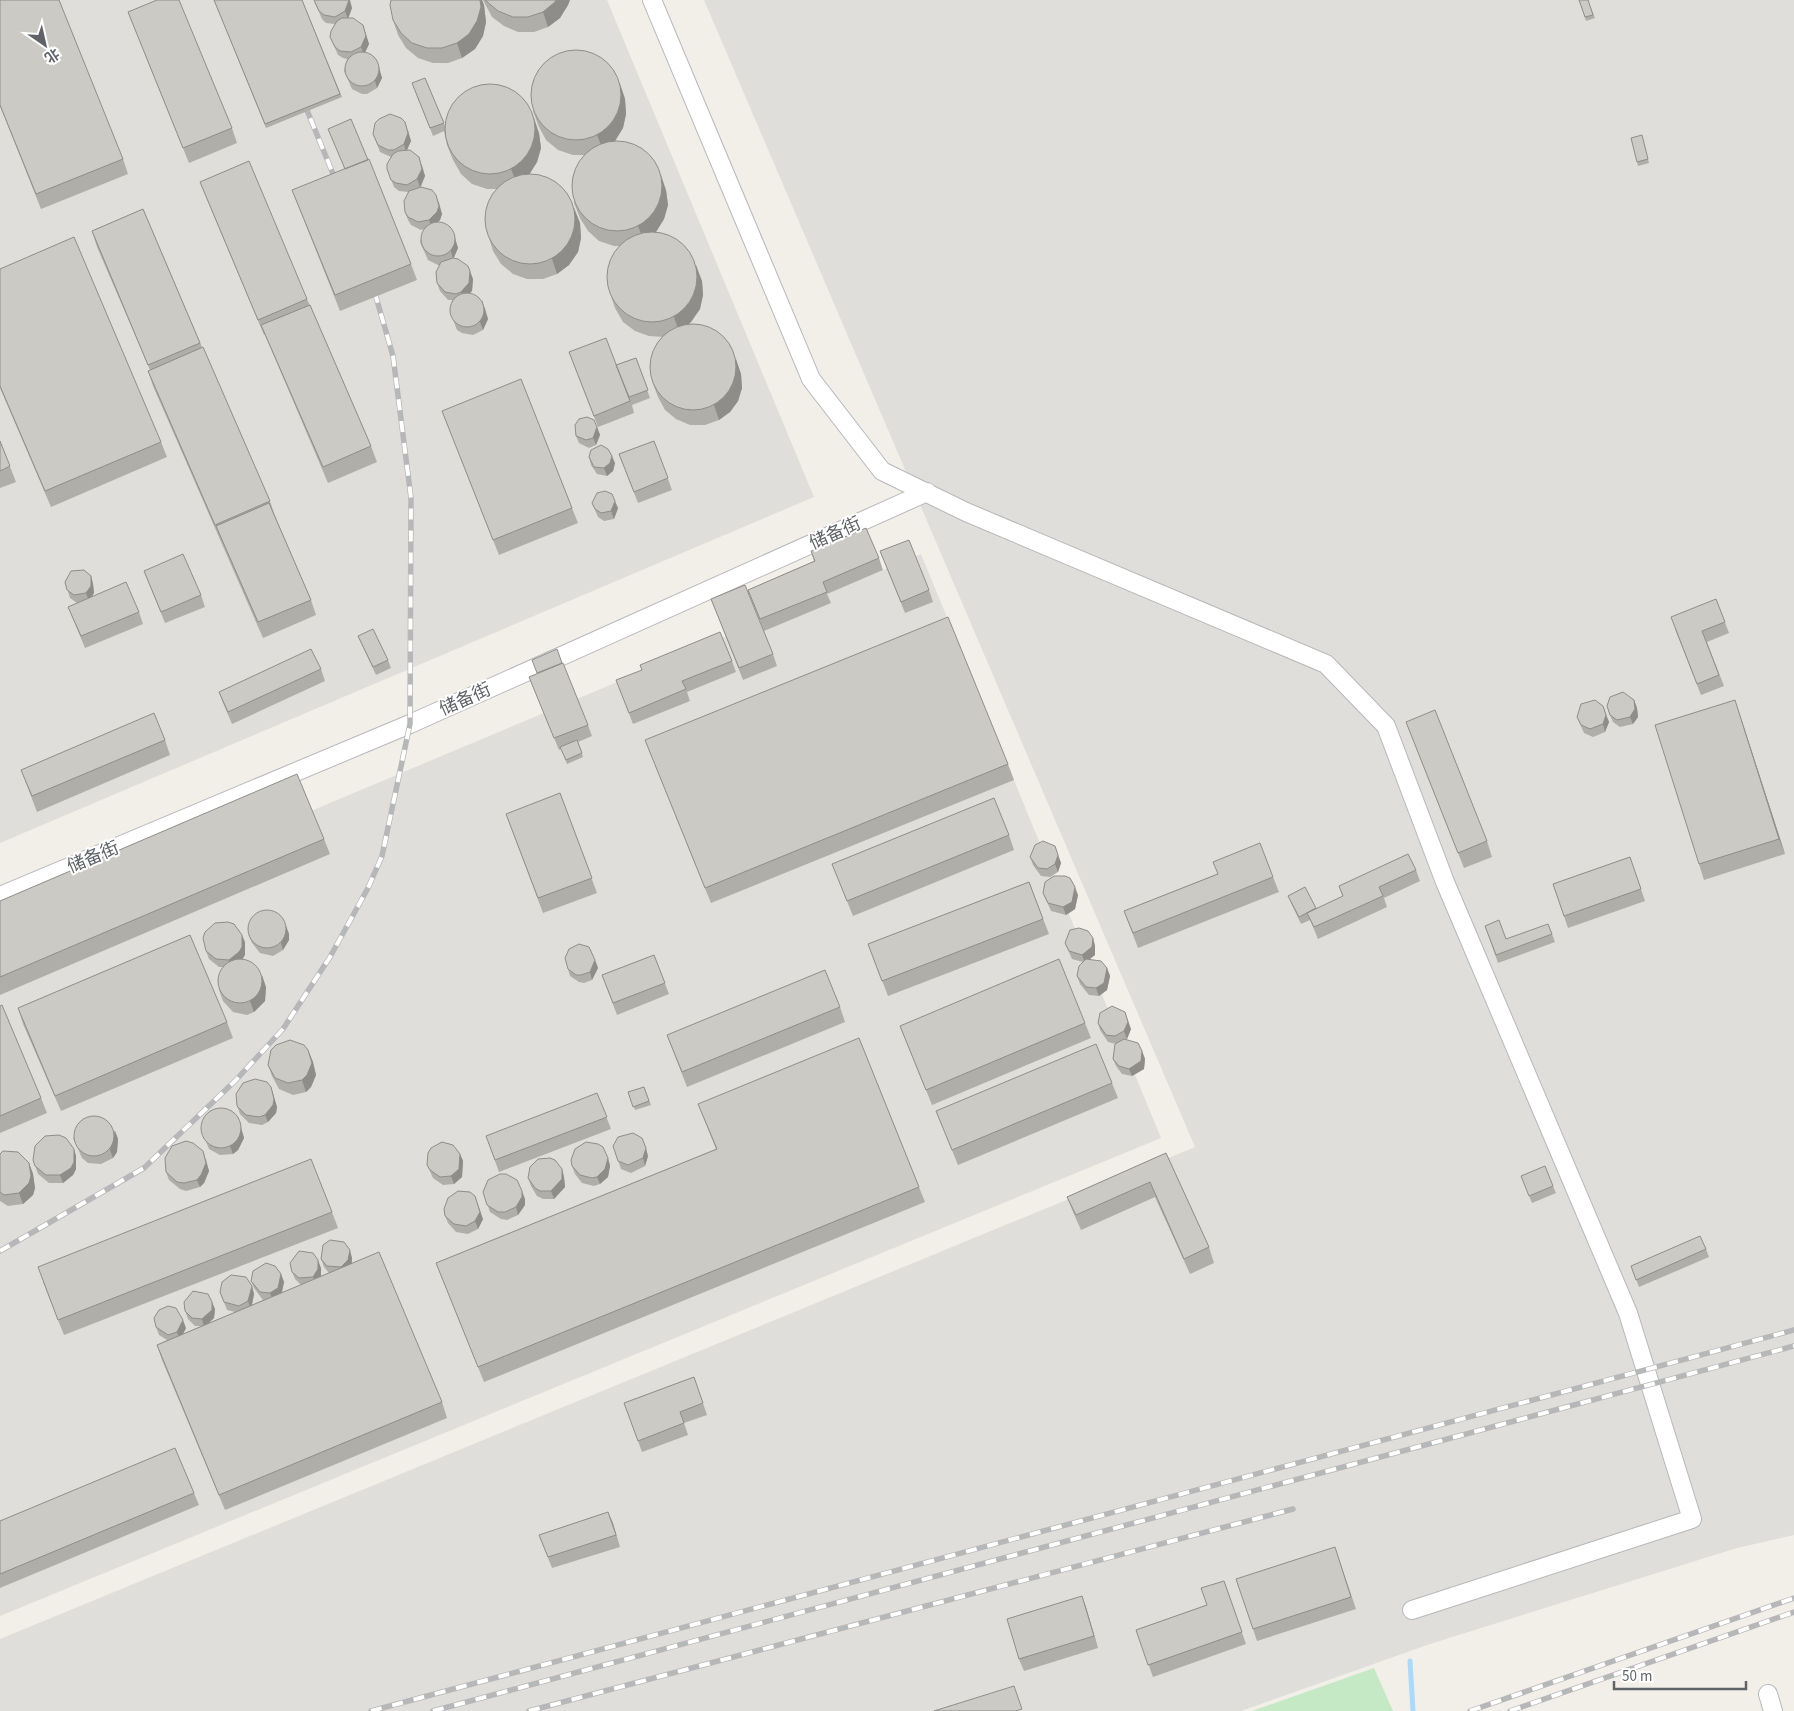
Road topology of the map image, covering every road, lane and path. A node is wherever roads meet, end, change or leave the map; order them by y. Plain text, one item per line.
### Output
1 (652, 0) edge
2 (927, 492) junction
3 (0, 896) edge
4 (1412, 1610) dead end
5 (1768, 1694) dead end
6 (1774, 1711) edge

1 - 2 street
2 - 3 street, 储备街
2 - 4 street
5 - 6 street

